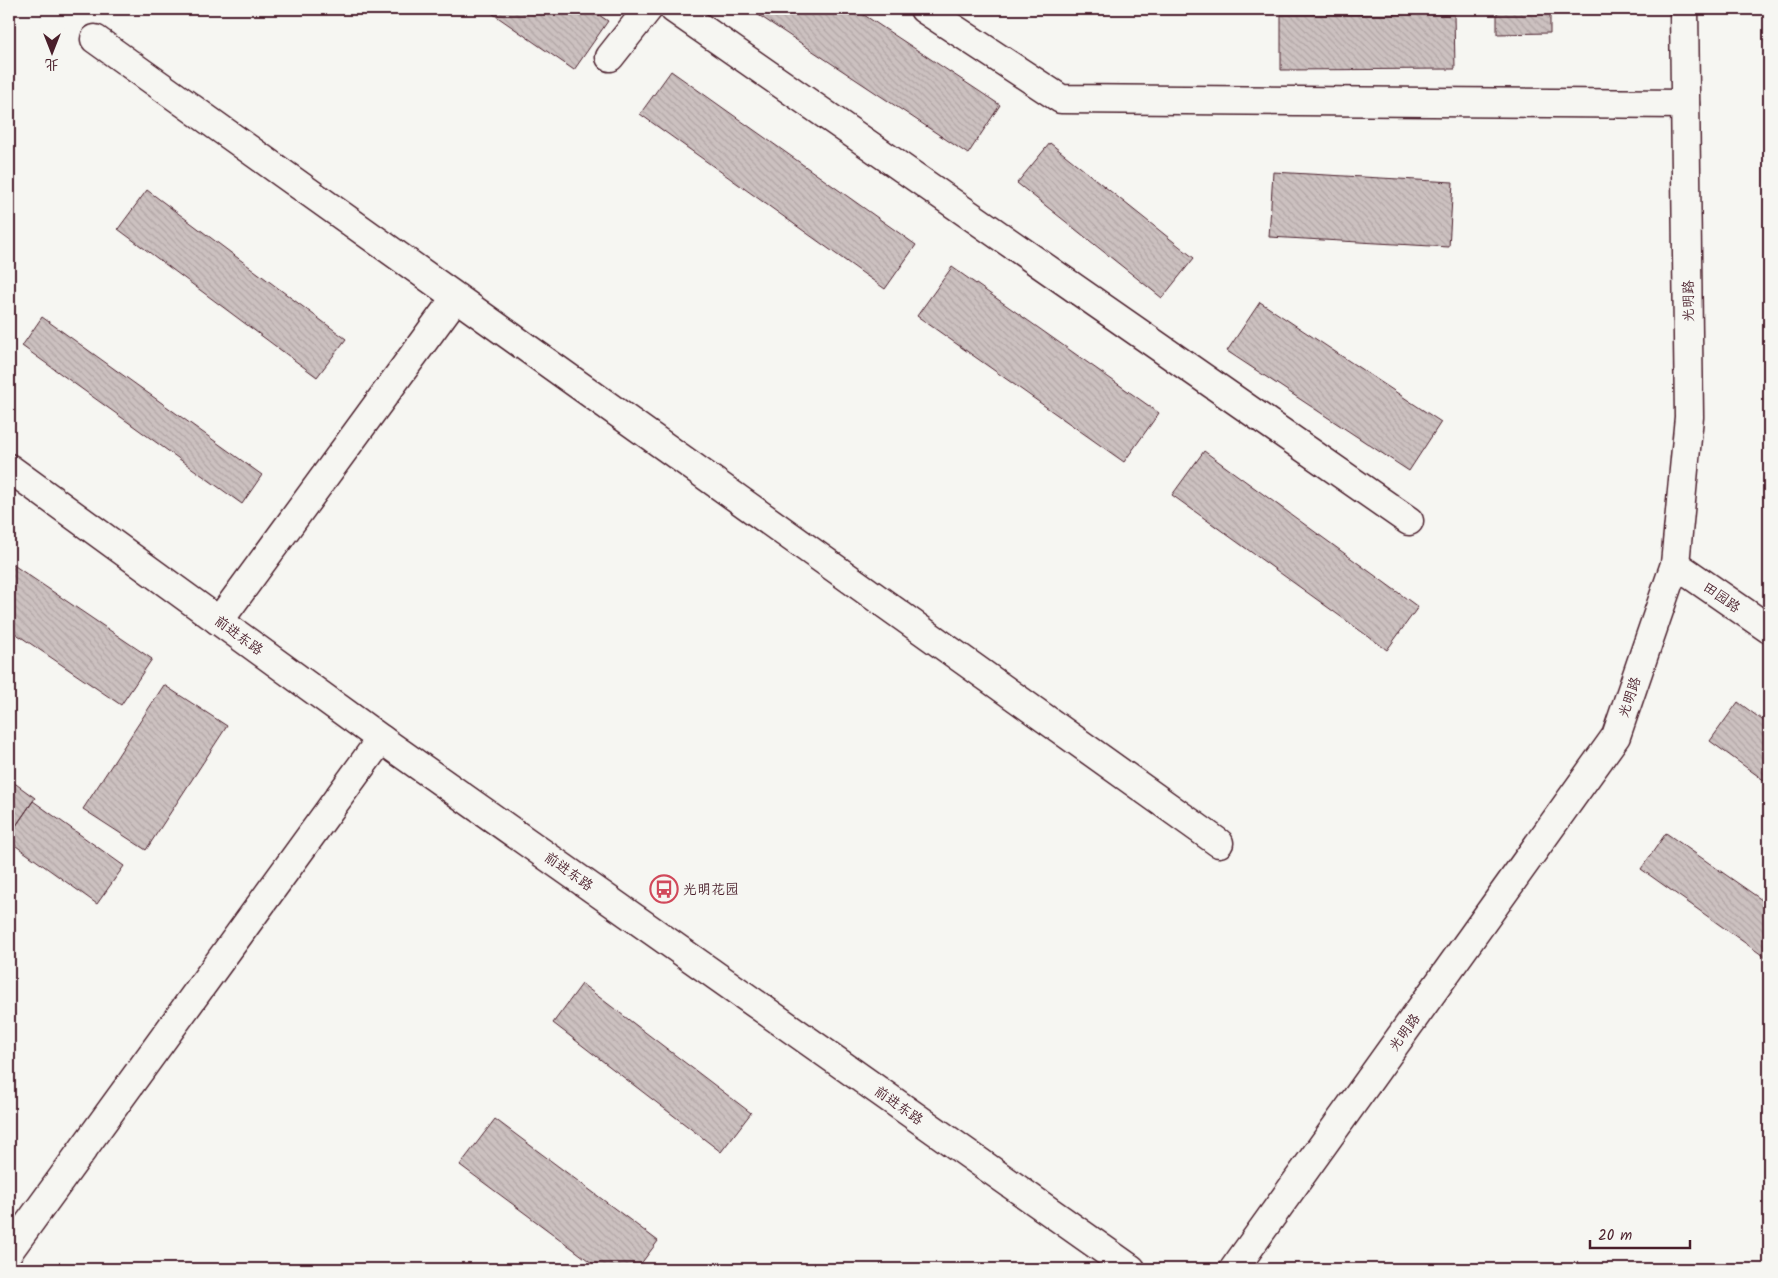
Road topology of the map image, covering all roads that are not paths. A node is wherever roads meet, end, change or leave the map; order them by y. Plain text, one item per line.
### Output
1 (648, 9) edge
2 (674, 9) edge
3 (924, 9) edge
4 (1684, 9) edge
5 (95, 39) dead end
6 (610, 57) dead end
7 (1685, 104) junction
8 (456, 297) junction
9 (9, 468) edge
10 (1409, 521) dead end
11 (1675, 564) junction
12 (219, 621) junction
13 (1769, 630) edge
14 (381, 739) junction
15 (1219, 843) dead end
16 (9, 1251) edge
17 (1131, 1269) edge
18 (1234, 1269) edge

1 - 6 street
2 - 10 street
3 - 7 street
4 - 7 street, 光明路
5 - 8 street
7 - 11 street, 光明路
8 - 12 street
8 - 15 street
9 - 12 street, 前进东路
11 - 13 street, 田园路
11 - 18 street, 光明路
12 - 14 street, 前进东路
14 - 16 street
14 - 17 street, 前进东路

